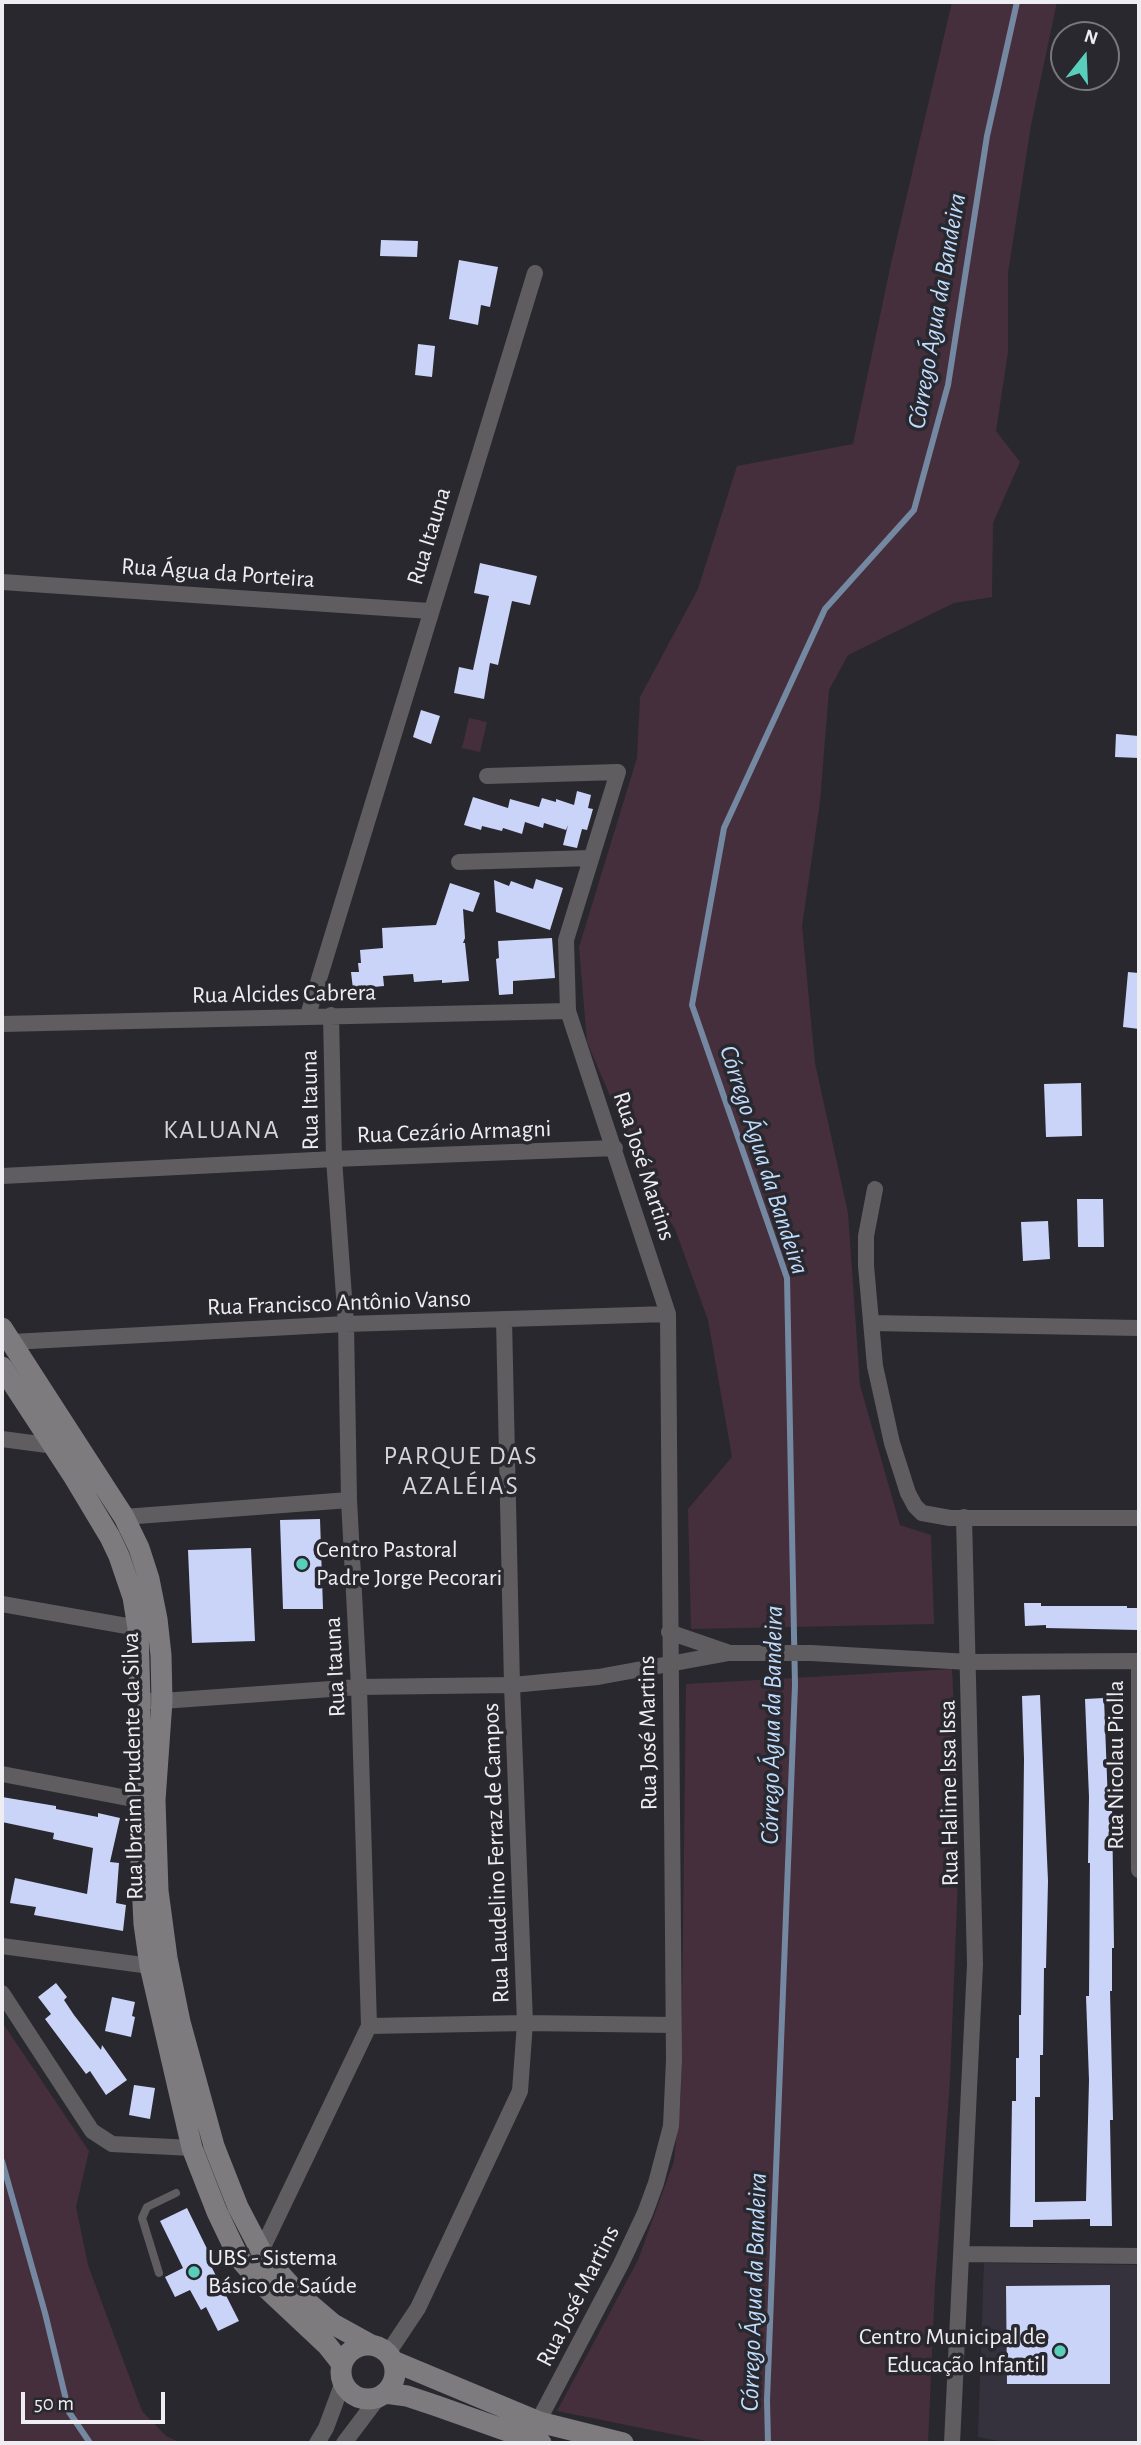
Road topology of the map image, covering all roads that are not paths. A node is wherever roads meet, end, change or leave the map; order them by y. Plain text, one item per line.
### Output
1 (535, 273) dead end
2 (2, 582) edge
3 (430, 611) junction
4 (486, 776) dead end
5 (591, 858) junction
6 (459, 862) dead end
7 (568, 1011) junction
8 (308, 1015) junction
9 (331, 1015) junction
10 (2, 1024) edge
11 (615, 1148) junction
12 (334, 1159) junction
13 (2, 1176) edge
14 (875, 1189) dead end
15 (668, 1314) junction
16 (504, 1319) junction
17 (871, 1323) junction
18 (346, 1324) junction
19 (1139, 1328) edge
20 (7, 1335) edge
21 (2, 1367) edge
22 (2, 1439) edge
23 (55, 1446) junction
24 (79, 1447) junction
25 (349, 1500) junction
26 (124, 1517) junction
27 (964, 1517) junction
28 (1139, 1518) edge
29 (2, 1604) edge
30 (138, 1628) junction
31 (669, 1632) junction
32 (729, 1653) junction
33 (1139, 1661) edge
34 (969, 1662) junction
35 (669, 1665) junction
36 (512, 1685) junction
37 (359, 1687) junction
38 (151, 1701) junction
39 (2, 1774) edge
40 (138, 1800) junction
41 (1139, 1870) edge
42 (2, 1946) edge
43 (150, 1966) junction
44 (2, 1993) edge
45 (525, 2023) junction
46 (674, 2025) junction
47 (369, 2026) junction
48 (192, 2148) junction
49 (176, 2193) dead end
50 (261, 2250) junction
51 (962, 2254) junction
52 (1139, 2256) edge
53 (159, 2273) dead end
54 (384, 2353) junction
55 (343, 2373) junction
56 (382, 2396) junction
57 (536, 2435) edge
58 (317, 2443) edge
59 (344, 2443) edge
60 (623, 2443) edge
61 (952, 2443) edge

1 - 3 street, Rua Itauna
2 - 3 street, Rua Água da Porteira
3 - 8 street, Rua Itauna
4 - 5 street, Rua José Martins
5 - 6 street
5 - 7 street, Rua José Martins
7 - 9 street, Rua Alcides Cabrera
7 - 11 street, Rua José Martins
8 - 9 street, Rua Alcides Cabrera
8 - 10 street, Rua Alcides Cabrera
9 - 12 street, Rua Itauna
11 - 12 street, Rua Cezário Armagni
11 - 15 street, Rua José Martins
12 - 13 street, Rua Cezário Armagni
12 - 18 street, Rua Itauna
14 - 17 street
15 - 16 street, Rua Francisco Antônio Vanso
15 - 31 street, Rua José Martins
16 - 18 street, Rua Francisco Antônio Vanso
16 - 36 street, Rua Laudelino Ferraz de Campos
17 - 19 street
17 - 27 street
18 - 20 street, Rua Francisco Antônio Vanso
18 - 25 street, Rua Itauna
20 - 24 street, Rua Ibraim Prudente da Silva
21 - 23 street, Rua Ibraim Prudente da Silva
22 - 23 street
23 - 24 street
23 - 30 street, Rua Ibraim Prudente da Silva
24 - 26 street, Rua Ibraim Prudente da Silva
25 - 26 street
25 - 37 street, Rua Itauna
26 - 38 street, Rua Ibraim Prudente da Silva
27 - 28 street
27 - 34 street, Rua Halime Issa Issa
29 - 30 street
30 - 38 street, Rua Ibraim Prudente da Silva
31 - 32 street
31 - 35 street, Rua José Martins
32 - 34 street
32 - 35 street
33 - 34 street
33 - 41 street, Rua Nicolau Piolla
34 - 51 street, Rua Halime Issa Issa
35 - 36 street
35 - 46 street, Rua José Martins
36 - 37 street
36 - 45 street, Rua Laudelino Ferraz de Campos
37 - 38 street
37 - 47 street, Rua Itauna
38 - 40 street, Rua Ibraim Prudente da Silva
38 - 50 street, Rua Ibraim Prudente da Silva
39 - 40 street
40 - 43 street, Rua Ibraim Prudente da Silva
42 - 43 street
43 - 48 street, Rua Ibraim Prudente da Silva
44 - 48 street
45 - 46 street
45 - 47 street
45 - 54 street, Rua Laudelino Ferraz de Campos
46 - 57 street, Rua José Martins
47 - 50 street, Rua Itauna
48 - 55 street, Rua Ibraim Prudente da Silva
49 - 53 lane
50 - 54 street, Rua Ibraim Prudente da Silva
51 - 52 street
51 - 61 street, Rua Halime Issa Issa
54 - 55 street
54 - 56 street
54 - 57 street, Rua Ibraim Prudente da Silva
55 - 56 street
55 - 58 street
56 - 57 street, Rua Ibraim Prudente da Silva
56 - 59 street
57 - 60 street, Rua Ibraim Prudente da Silva

